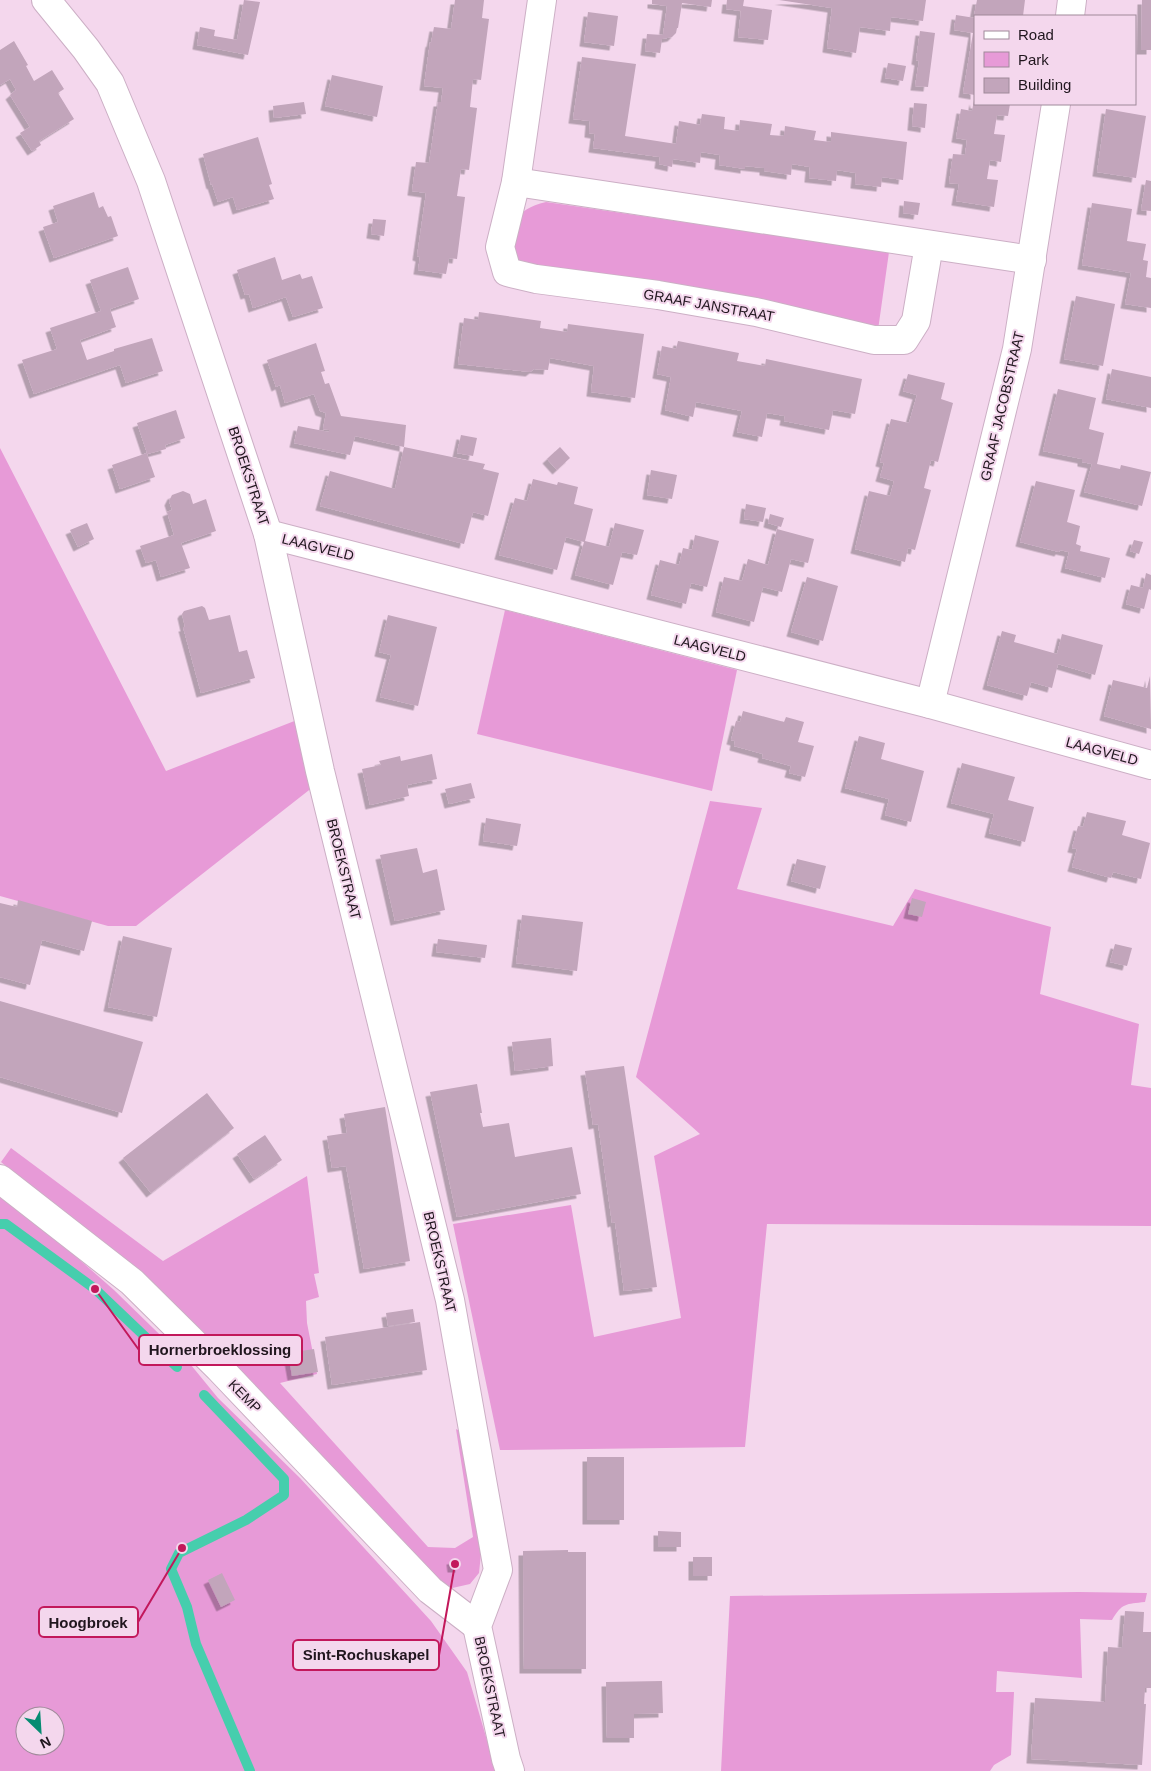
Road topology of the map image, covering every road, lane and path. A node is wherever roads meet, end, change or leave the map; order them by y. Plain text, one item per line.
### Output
1 (46, 0) edge
2 (542, 0) edge
3 (1072, 0) edge
4 (1070, 15) edge
5 (1056, 105) edge
6 (516, 182) junction
7 (929, 245) junction
8 (1032, 260) junction
9 (268, 534) junction
10 (930, 704) junction
11 (1151, 765) edge
12 (0, 1179) edge
13 (477, 1626) junction
14 (510, 1771) edge

1 - 9 street, BROEKSTRAAT
2 - 6 street, GRAAF JANSTRAAT
3 - 4 street
5 - 8 street, GRAAF JACOBSTRAAT
6 - 7 street
6 - 7 street, GRAAF JANSTRAAT
7 - 8 street
8 - 10 street, GRAAF JACOBSTRAAT
9 - 10 street, LAAGVELD
9 - 13 street, BROEKSTRAAT
10 - 11 street, LAAGVELD
12 - 13 street, KEMP
13 - 14 street, BROEKSTRAAT

